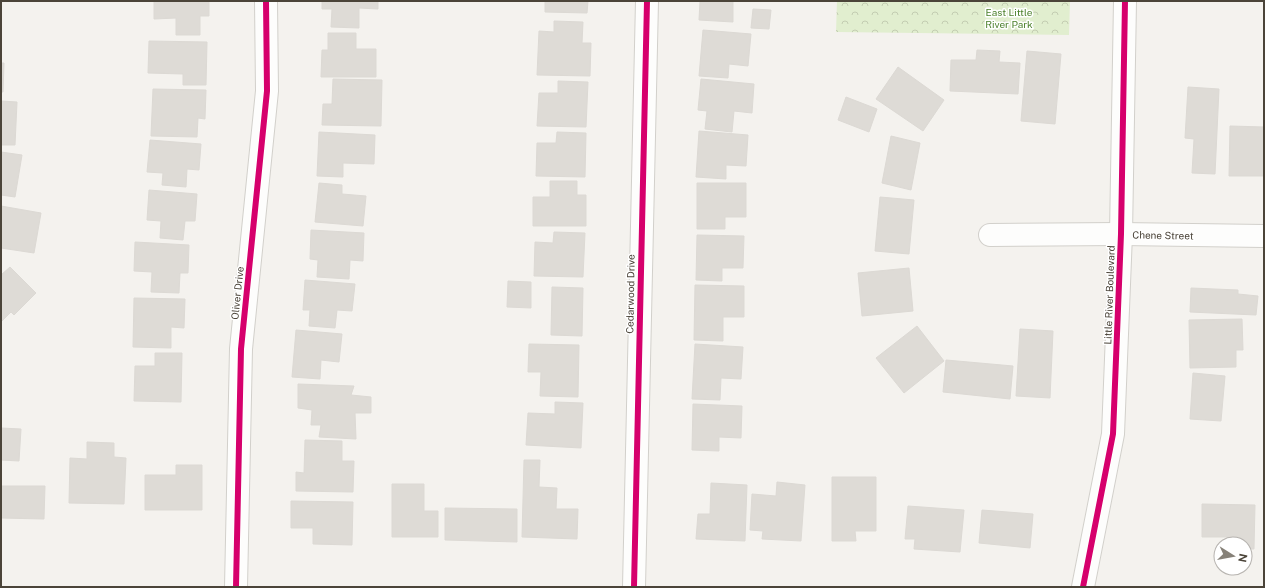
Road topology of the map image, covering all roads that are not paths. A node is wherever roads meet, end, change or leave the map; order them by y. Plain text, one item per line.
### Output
1 (266, 1) edge
2 (647, 1) edge
3 (1125, 1) edge
4 (1121, 234) junction
5 (990, 236) dead end
6 (1264, 236) edge
7 (236, 587) edge
8 (634, 587) edge
9 (1083, 587) edge

1 - 7 street, Oliver Drive
2 - 8 street, Cedarwood Drive
3 - 4 street, Little River Boulevard
4 - 5 street, Chene Street
4 - 6 street, Chene Street
4 - 9 street, Little River Boulevard

